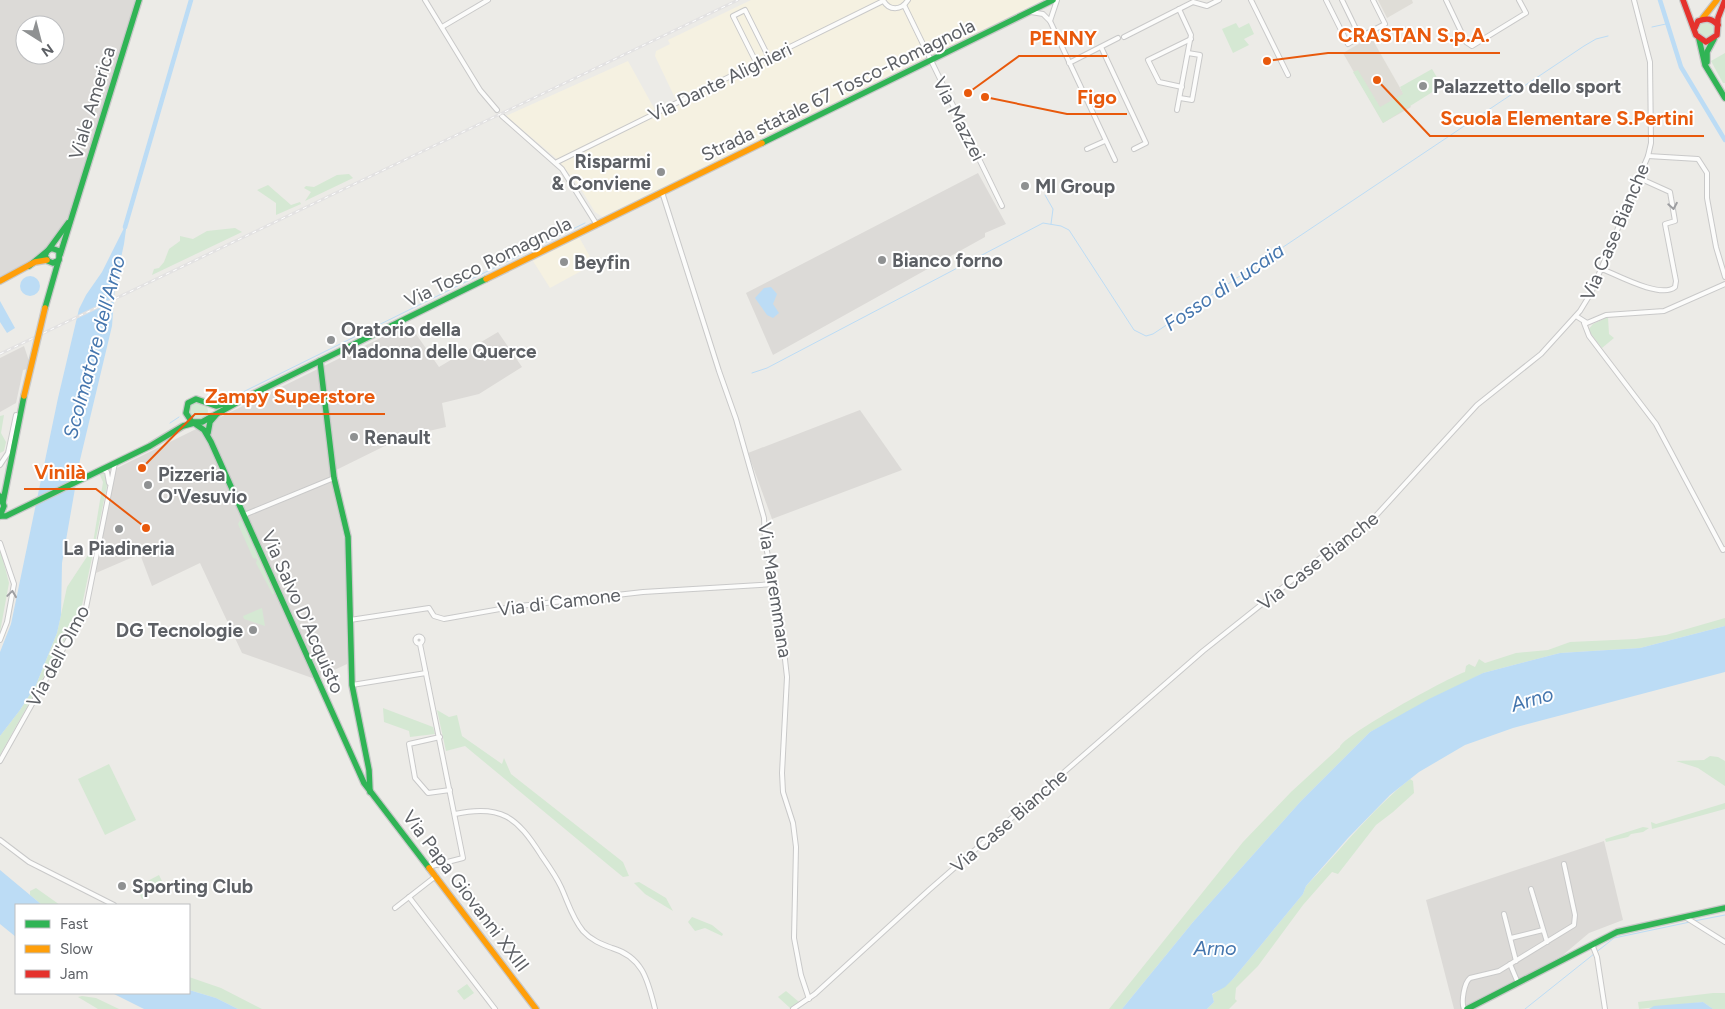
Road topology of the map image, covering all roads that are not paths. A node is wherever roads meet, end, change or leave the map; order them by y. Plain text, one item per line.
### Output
1 (140, 0) edge
2 (425, 0) edge
3 (488, 0) edge
4 (908, 0) edge
5 (1055, 0) edge
6 (1219, 0) edge
7 (1251, 0) edge
8 (1326, 0) edge
9 (1342, 0) edge
10 (1373, 0) edge
11 (1446, 0) edge
12 (1519, 0) edge
13 (1634, 0) edge
14 (1683, 0) edge
15 (1717, 0) edge
16 (1725, 0) edge
17 (883, 1) edge
18 (904, 5) junction
19 (1043, 5) junction
20 (1180, 9) junction
21 (1030, 12) junction
22 (1044, 14) junction
23 (1051, 15) junction
24 (1702, 19) junction
25 (1050, 21) junction
26 (1718, 25) junction
27 (442, 27) junction
28 (1695, 28) junction
29 (1124, 37) dead end
30 (1360, 37) junction
31 (1118, 38) dead end
32 (1191, 39) junction
33 (1699, 39) junction
34 (1714, 39) junction
35 (1100, 47) junction
36 (1188, 53) junction
37 (769, 58) junction
38 (929, 61) junction
39 (1069, 63) junction
40 (757, 64) junction
41 (1710, 72) junction
42 (1288, 75) dead end
43 (1182, 87) junction
44 (1180, 98) junction
45 (1725, 98) edge
46 (497, 110) dead end
47 (1177, 110) dead end
48 (502, 116) dead end
49 (1106, 141) junction
50 (1087, 149) dead end
51 (1134, 149) dead end
52 (1648, 156) junction
53 (1115, 160) dead end
54 (557, 162) junction
55 (1639, 178) junction
56 (662, 192) junction
57 (1002, 206) dead end
58 (73, 215) junction
59 (597, 225) junction
60 (48, 250) junction
61 (60, 257) junction
62 (49, 261) junction
63 (29, 266) junction
64 (1602, 269) junction
65 (53, 277) junction
66 (1725, 277) edge
67 (0, 282) edge
68 (1725, 284) edge
69 (1576, 316) junction
70 (1584, 323) junction
71 (320, 361) junction
72 (247, 397) junction
73 (208, 402) junction
74 (218, 412) junction
75 (186, 414) junction
76 (16, 415) dead end
77 (208, 418) junction
78 (196, 424) junction
79 (208, 433) junction
80 (211, 442) junction
81 (115, 463) junction
82 (0, 465) edge
83 (99, 470) junction
84 (8, 477) junction
85 (334, 478) junction
86 (109, 485) junction
87 (0, 492) edge
88 (2, 501) edge
89 (14, 510) junction
90 (244, 515) junction
91 (0, 518) edge
92 (0, 544) edge
93 (1725, 549) edge
94 (775, 584) junction
95 (350, 620) junction
96 (0, 640) edge
97 (420, 644) dead end
98 (426, 673) junction
99 (352, 685) junction
100 (440, 737) junction
101 (0, 761) edge
102 (450, 790) junction
103 (370, 792) junction
104 (455, 814) junction
105 (0, 840) edge
106 (1564, 864) dead end
107 (428, 867) junction
108 (436, 876) junction
109 (1531, 889) dead end
110 (409, 897) junction
111 (112, 904) edge
112 (394, 908) dead end
113 (1725, 908) edge
114 (1504, 914) dead end
115 (1688, 918) junction
116 (1543, 930) junction
117 (1510, 938) junction
118 (1546, 942) junction
119 (1725, 942) edge
120 (1592, 944) junction
121 (1516, 961) junction
122 (1510, 964) junction
123 (1518, 982) junction
124 (809, 999) junction
125 (495, 1009) edge
126 (536, 1009) edge
127 (655, 1009) edge
128 (793, 1009) edge
129 (1465, 1009) edge
130 (1605, 1009) edge

1 - 58 main road, Viale America
2 - 27 street
3 - 27 street
4 - 18 street
5 - 19 main road, Strada statale 67 Tosco-Romagnola
5 - 23 street
6 - 20 street
7 - 42 street
8 - 30 street
9 - 30 street
10 - 30 street
11 - 12 street
13 - 52 street, Via Case Bianche
14 - 28 main road
15 - 24 main road
16 - 26 main road
17 - 18 street
17 - 37 street, Via Dante Alighieri
18 - 38 street, Via Mazzei
19 - 21 main road, Strada statale 67 Tosco-Romagnola
19 - 22 street
19 - 23 street
20 - 29 street
20 - 32 street
21 - 22 street
21 - 38 main road, Strada statale 67 Tosco-Romagnola
22 - 25 street
23 - 25 street
24 - 26 main road
24 - 28 main road
25 - 39 street
26 - 34 main road
27 - 46 street
28 - 33 main road
31 - 35 street
32 - 36 street
32 - 43 street
33 - 34 main road
33 - 41 main road
34 - 41 main road
35 - 39 street
35 - 51 street
36 - 43 street
36 - 44 street
37 - 40 street, Via Dante Alighieri
37 - 40 street
38 - 56 main road, Strada statale 67 Tosco-Romagnola
38 - 57 street, Via Mazzei
39 - 49 street
40 - 54 street, Via Dante Alighieri
41 - 45 main road
43 - 44 street
44 - 47 street
48 - 54 street
49 - 50 street
49 - 53 street
52 - 55 street, Via Case Bianche
52 - 66 street
54 - 59 street
55 - 64 street, Via Case Bianche
55 -> 64 street
56 - 59 main road, Via Tosco Romagnola
56 - 94 street, Via Maremmana
58 - 60 main road, Viale America
58 - 61 main road, Viale America
59 - 71 main road, Via Tosco Romagnola
60 - 61 main road
60 - 62 main road, Viale America
60 - 63 main road
61 - 62 main road
61 - 65 main road, Viale America
62 - 63 main road
62 - 65 main road, Viale America
63 - 67 main road
64 - 69 street, Via Case Bianche
65 - 84 main road, Viale America, bridge
68 - 70 street
69 - 70 street
69 - 124 street, Via Case Bianche
70 - 93 street
71 - 72 main road, Via Tosco Romagnola
71 - 85 main road
72 - 73 main road, Via Tosco Romagnola
72 - 74 main road, Via Tosco Romagnola
73 - 75 main road
73 - 77 main road
74 - 77 main road, Via Tosco Romagnola
74 - 79 main road
75 - 78 main road
75 - 83 main road
76 - 82 street
77 - 78 main road
77 - 79 main road
78 - 80 main road
78 - 81 main road
79 - 80 main road
80 - 90 main road, Via Salvo D'Acquisto
81 - 83 main road
81 - 86 street, Via dell'Olmo
83 - 86 street
83 - 89 main road
84 - 87 main road
84 - 88 main road, Viale America
85 - 90 street
85 - 95 main road
86 - 101 street, Via dell'Olmo
88 - 89 main road
88 - 91 main road, Viale America
89 - 91 main road
90 - 103 main road, Via Salvo D'Acquisto
96 -> 92 street
94 - 95 street, Via di Camone
94 - 124 street, Via Maremmana
95 - 99 main road
97 - 98 street
98 - 99 street
98 - 100 street
99 - 103 main road
100 - 102 street
100 - 102 street
102 - 104 street
103 - 107 main road, Via Papa Giovanni XXIII
104 - 107 street
104 - 127 street
105 - 111 street
106 - 118 street
107 - 108 main road, Via Papa Giovanni XXIII
108 - 110 street
108 - 126 main road, Via Papa Giovanni XXIII
109 - 116 street
110 - 112 street
110 - 125 street
113 - 115 main road
114 - 117 street
115 - 119 street
115 - 120 main road
116 - 117 street
116 - 118 street
117 - 121 street
118 - 121 street
120 - 123 main road
120 - 130 street
121 - 122 street
122 - 123 street
122 - 129 street
123 - 129 main road
124 - 128 street, Via Case Bianche

